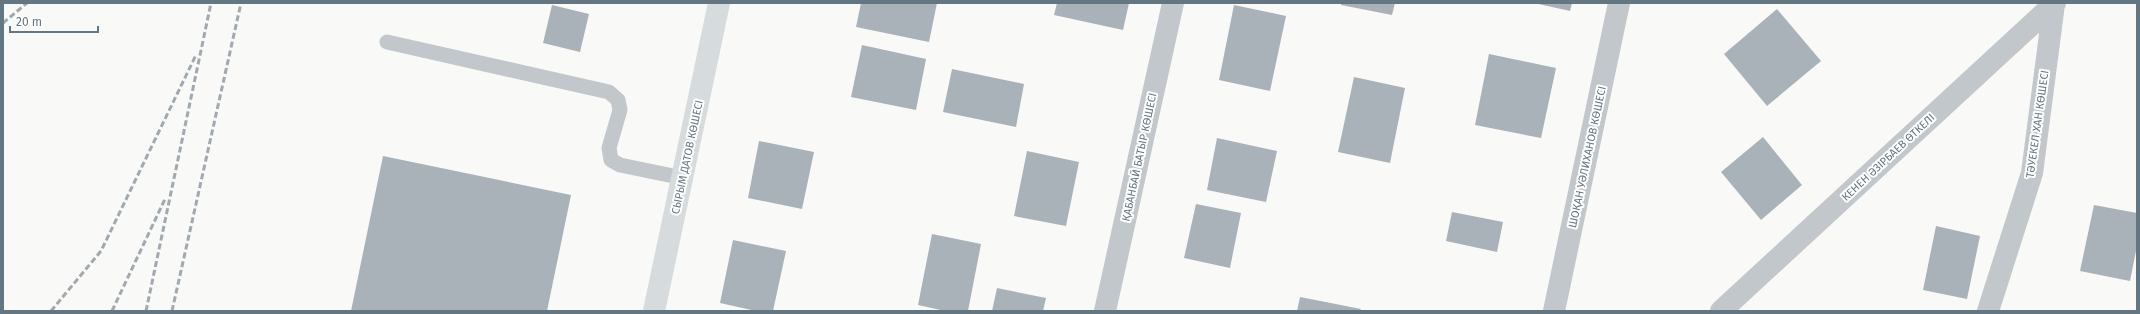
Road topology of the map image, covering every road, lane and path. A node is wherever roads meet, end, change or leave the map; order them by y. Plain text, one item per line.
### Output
1 (719, 3) edge
2 (1173, 3) edge
3 (1619, 3) edge
4 (2055, 4) edge
5 (387, 42) dead end
6 (683, 178) junction
7 (654, 311) edge
8 (1105, 311) edge
9 (1554, 311) edge
10 (1721, 311) edge
11 (1988, 311) edge

1 - 6 main road, СЫРЫМ ДАТОВ КӨШЕСІ
2 - 8 street, ҚАБАНБАЙ БАТЫР КӨШЕСІ
3 - 9 street, ШОҚАН УӘЛИХАНОВ КӨШЕСІ
4 - 10 street, КЕНЕН ӘЗІРБАЕВ ӨТКЕЛІ
4 - 11 street, ТӘУЕКЕЛ ХАН КӨШЕСІ
5 - 6 lane
6 - 7 main road, СЫРЫМ ДАТОВ КӨШЕСІ

